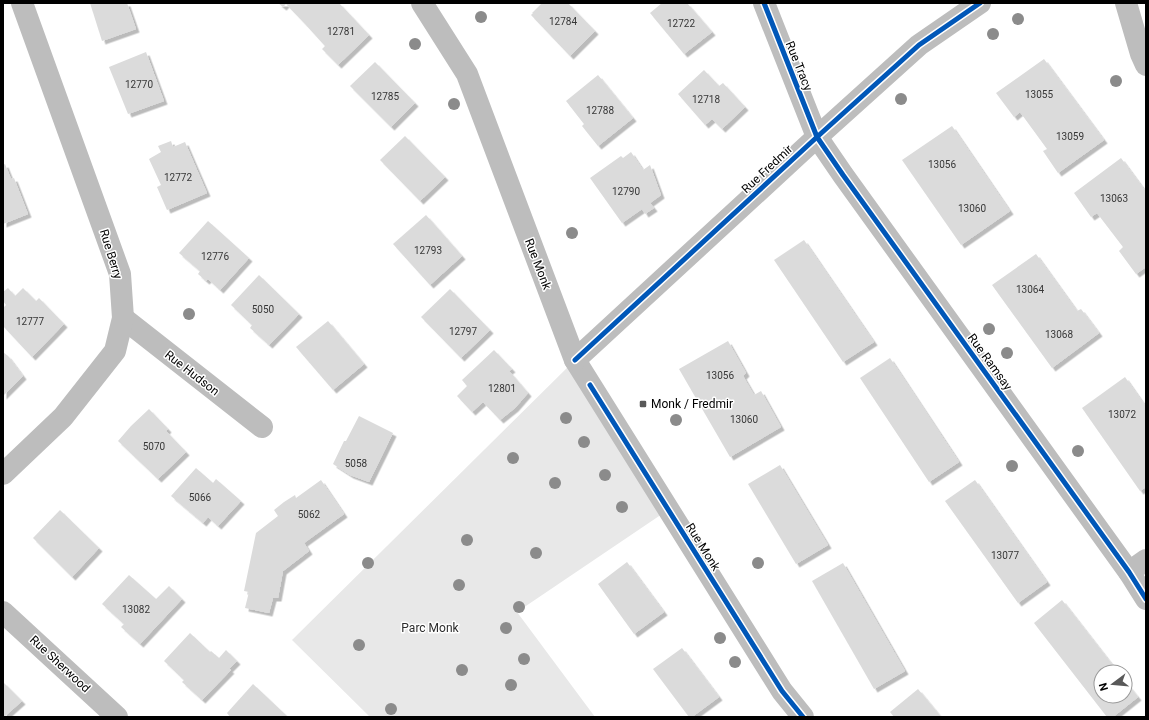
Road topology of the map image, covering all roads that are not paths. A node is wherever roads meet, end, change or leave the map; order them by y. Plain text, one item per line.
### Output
1 (22, 3) edge
2 (422, 3) edge
3 (764, 3) edge
4 (980, 3) edge
5 (1126, 3) edge
6 (1146, 65) edge
7 (817, 137) junction
8 (123, 318) junction
9 (575, 360) junction
10 (262, 427) dead end
11 (3, 474) edge
12 (1138, 566) edge
13 (1146, 599) edge
14 (3, 612) edge
15 (117, 717) edge
16 (803, 717) edge

1 - 8 street, Rue Berry
2 - 9 street, Rue Monk
3 - 7 street, Rue Tracy
4 - 7 street, Rue Fredmir
5 - 6 street
7 - 9 street, Rue Fredmir
7 - 12 street, Rue Ramsay
8 - 10 street, Rue Hudson
8 - 11 street, Rue Berry
9 - 16 street, Rue Monk
12 - 13 street, Rue Ramsay
14 - 15 street, Rue Sherwood

